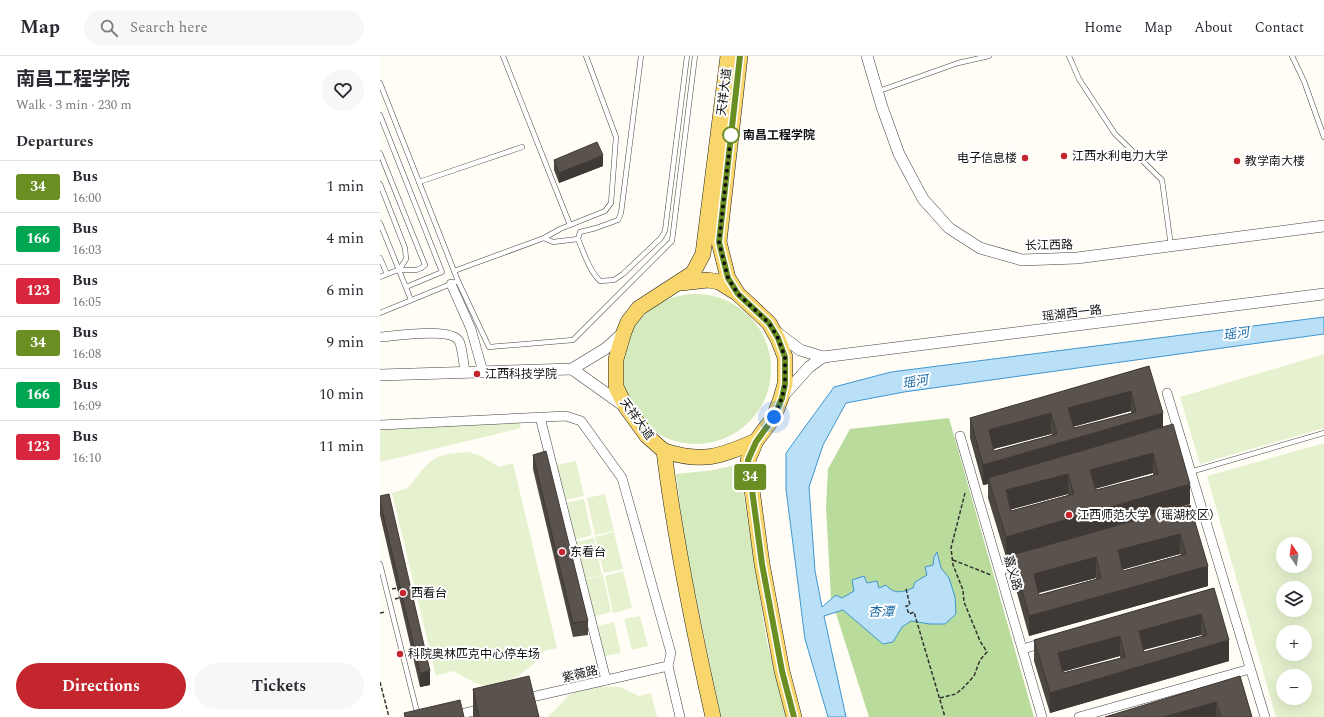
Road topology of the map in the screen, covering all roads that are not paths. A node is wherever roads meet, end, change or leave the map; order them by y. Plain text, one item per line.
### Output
1 (503, 56) edge
2 (586, 56) edge
3 (641, 56) edge
4 (687, 56) edge
5 (695, 56) edge
6 (728, 56) edge
7 (740, 56) edge
8 (867, 56) edge
9 (989, 56) edge
10 (1069, 56) edge
11 (1292, 56) edge
12 (380, 83) edge
13 (877, 92) junction
14 (380, 115) edge
15 (1324, 137) edge
16 (522, 147) dead end
17 (380, 153) edge
18 (419, 182) junction
19 (380, 184) edge
20 (380, 223) edge
21 (570, 225) junction
22 (1324, 226) edge
23 (544, 238) junction
24 (578, 238) junction
25 (1171, 246) junction
26 (380, 258) edge
27 (399, 270) junction
28 (454, 271) junction
29 (387, 274) junction
30 (380, 277) edge
31 (454, 283) junction
32 (675, 284) junction
33 (406, 287) junction
34 (738, 294) junction
35 (1324, 294) edge
36 (411, 300) junction
37 (380, 313) edge
38 (773, 330) junction
39 (624, 332) junction
40 (380, 337) edge
41 (824, 357) junction
42 (572, 370) junction
43 (465, 372) junction
44 (483, 372) junction
45 (380, 374) edge
46 (1166, 393) dead end
47 (782, 398) junction
48 (626, 407) junction
49 (540, 417) junction
50 (380, 425) edge
51 (1324, 433) edge
52 (960, 436) dead end
53 (756, 442) junction
54 (664, 451) junction
55 (1190, 472) junction
56 (1030, 562) edge
57 (380, 564) edge
58 (1000, 570) junction
59 (1053, 640) edge
60 (1022, 649) junction
61 (668, 666) junction
62 (1250, 669) junction
63 (606, 680) junction
64 (511, 702) edge
65 (489, 707) edge
66 (420, 717) edge
67 (447, 717) edge
68 (680, 717) edge
69 (713, 717) edge
70 (794, 717) edge
71 (1042, 717) edge
72 (1079, 717) edge
73 (1265, 717) edge

1 - 21 lane
2 - 21 lane
3 - 24 lane
4 - 24 lane
5 - 31 lane
6 - 32 main road, 天祥大道
7 - 34 main road, 天祥大道
8 - 13 street, 长江西路
9 - 13 lane
10 - 25 lane
11 - 15 lane
12 - 18 lane
13 - 25 street, 长江西路
14 - 33 lane
16 - 18 lane
17 - 27 lane
18 - 28 lane
19 - 27 lane
20 - 27 lane
21 - 23 lane
22 - 25 street, 长江西路
23 - 24 lane
23 - 28 lane
26 - 29 lane
27 - 29 lane
27 - 33 lane
28 - 31 lane
29 - 30 lane
31 - 36 lane
31 - 44 street
32 - 34 main road
32 - 39 main road, 天祥大道
33 - 36 lane
34 - 38 main road, 天祥大道
35 - 41 street, 瑶湖西一路
36 - 37 lane
38 - 41 street
38 - 47 main road, 天祥大道
39 - 42 street
39 - 48 main road, 天祥大道
40 - 43 street
41 - 47 street
42 - 44 street
42 - 48 street
43 - 44 street
43 - 45 street
46 - 55 street
47 - 53 main road, 天祥大道
48 - 54 main road, 天祥大道
49 - 50 street
49 - 61 street
49 - 63 street
51 - 55 lane
52 - 58 street, 嘉义路
53 - 54 main road
53 - 70 main road, 天祥大道
54 - 69 main road, 天祥大道
55 - 62 street
56 - 58 street
57 - 66 lane
58 - 60 street, 嘉义路
59 - 60 street
60 - 71 street, 嘉义路
61 - 63 street, 紫薇路
61 - 68 street
62 - 72 street
62 - 73 street
63 - 64 street, 紫薇路
65 - 67 street

